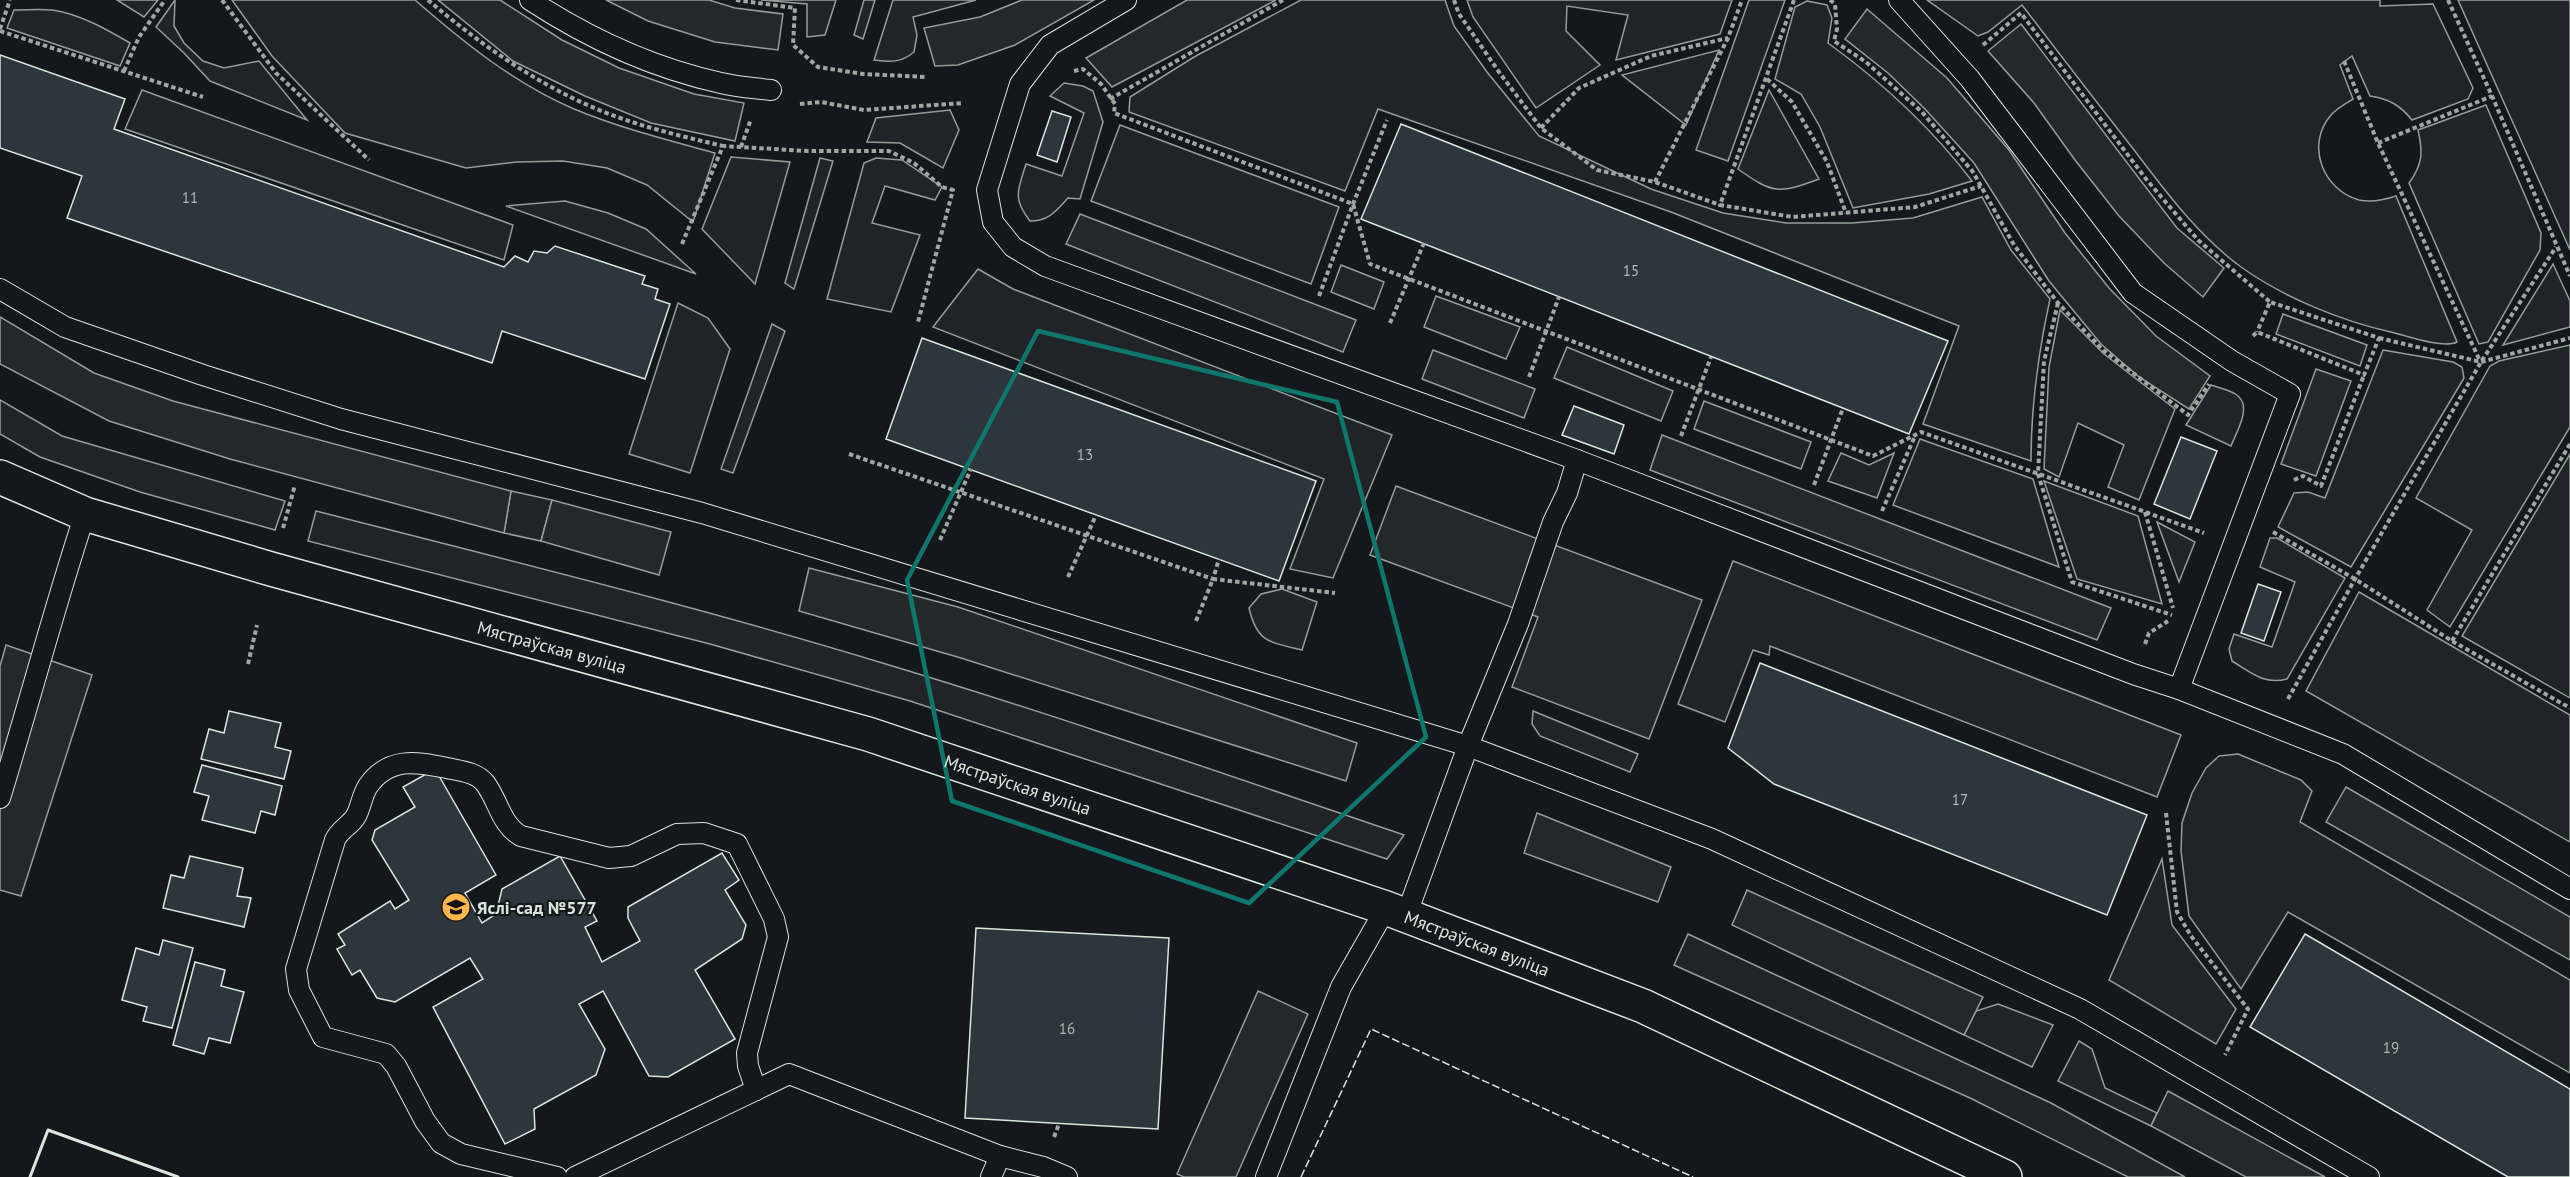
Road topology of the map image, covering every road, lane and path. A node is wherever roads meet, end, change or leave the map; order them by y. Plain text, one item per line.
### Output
1 (10, 0) edge
2 (165, 0) edge
3 (222, 0) edge
4 (428, 0) edge
5 (530, 0) edge
6 (736, 0) edge
7 (1126, 0) edge
8 (1283, 0) edge
9 (1454, 0) edge
10 (1743, 0) edge
11 (1794, 0) edge
12 (1830, 0) edge
13 (1899, 0) edge
14 (2448, 0) edge
15 (0, 30) edge
16 (1728, 38) junction
17 (1974, 39) dead end
18 (2344, 61) dead end
19 (124, 71) junction
20 (1071, 72) dead end
21 (927, 77) dead end
22 (1767, 79) junction
23 (771, 90) dead end
24 (2492, 96) junction
25 (203, 97) dead end
26 (1110, 99) junction
27 (963, 103) dead end
28 (794, 105) dead end
29 (753, 111) dead end
30 (1387, 120) dead end
31 (1541, 128) junction
32 (2378, 143) junction
33 (723, 146) junction
34 (741, 147) junction
35 (369, 160) dead end
36 (1654, 182) junction
37 (1981, 186) junction
38 (1353, 204) junction
39 (1720, 205) junction
40 (1846, 213) junction
41 (1424, 243) dead end
42 (682, 244) dead end
43 (2556, 247) junction
44 (2570, 276) edge
45 (1409, 280) junction
46 (0, 289) edge
47 (1319, 296) dead end
48 (1559, 297) dead end
49 (2270, 302) junction
50 (2058, 303) junction
51 (918, 322) dead end
52 (1390, 324) dead end
53 (1547, 332) junction
54 (2257, 332) junction
55 (2379, 338) junction
56 (2570, 338) edge
57 (1711, 357) dead end
58 (2232, 362) junction
59 (2481, 362) junction
60 (2364, 375) junction
61 (1529, 376) dead end
62 (1698, 390) junction
63 (1843, 408) dead end
64 (1915, 435) junction
65 (1681, 436) dead end
66 (1830, 440) junction
67 (2570, 444) edge
68 (849, 454) dead end
69 (1578, 460) junction
70 (971, 469) dead end
71 (2038, 474) junction
72 (0, 477) edge
73 (2286, 483) dead end
74 (295, 485) dead end
75 (1814, 485) dead end
76 (961, 492) junction
77 (1882, 511) dead end
78 (2144, 511) junction
79 (84, 514) junction
80 (1096, 515) dead end
81 (2209, 523) dead end
82 (283, 528) dead end
83 (2267, 528) dead end
84 (2205, 534) junction
85 (1086, 536) junction
86 (940, 540) dead end
87 (2201, 544) dead end
88 (1219, 559) dead end
89 (1068, 577) dead end
90 (1213, 579) junction
91 (2355, 579) junction
92 (1335, 593) dead end
93 (2179, 606) dead end
94 (2175, 616) junction
95 (1196, 621) dead end
96 (257, 625) dead end
97 (2452, 641) junction
98 (248, 664) dead end
99 (2179, 689) junction
100 (2286, 702) dead end
101 (2570, 708) edge
102 (1468, 746) junction
103 (0, 798) edge
104 (2166, 813) dead end
105 (2570, 889) edge
106 (1396, 912) junction
107 (2222, 1061) dead end
108 (756, 1090) junction
109 (1000, 1156) junction
110 (557, 1177) edge
111 (575, 1177) edge
112 (991, 1177) edge
113 (1067, 1177) edge
114 (1266, 1177) edge
115 (2005, 1177) edge
116 (2369, 1177) edge

1 - 15 path
2 - 19 path
3 - 35 path
4 - 33 path
5 - 23 lane
6 - 21 path
7 - 69 lane
8 - 26 path
9 - 31 path
10 - 16 path
11 - 22 path
12 - 37 path
13 - 58 lane
14 - 24 path
15 - 19 path
16 - 31 path
16 - 36 path
17 - 49 path
18 - 32 path
19 - 25 path
20 - 26 path
22 - 39 path
22 - 40 path
24 - 32 path
24 - 43 path
26 - 38 path
27 - 28 path
29 - 34 path
30 - 38 path
31 - 36 path
32 - 59 path
33 - 34 path
33 - 42 path
34 - 51 path
36 - 39 path
37 - 40 path
37 - 50 path
38 - 45 path
38 - 47 path
39 - 40 path
41 - 45 path
43 - 44 path
43 - 59 path
45 - 52 path
45 - 53 path
46 - 102 lane
48 - 53 path
49 - 54 path
49 - 55 path
50 - 58 path
50 - 71 path
53 - 61 path
53 - 62 path
54 - 58 path
54 - 60 path
55 - 59 path
55 - 60 path
56 - 59 path
57 - 62 path
58 - 99 lane
59 - 91 path
60 - 73 path
62 - 65 path
62 - 66 path
63 - 66 path
64 - 66 path
64 - 71 path
64 - 77 path
66 - 75 path
67 - 97 path
68 - 76 path
69 - 99 lane
69 - 102 lane
70 - 76 path
71 - 78 path
71 - 94 path
72 - 79 street, Мястраўская вуліца
74 - 82 path
76 - 85 path
76 - 86 path
78 - 84 path
78 - 94 path
79 - 103 lane
79 - 106 street, Мястраўская вуліца
80 - 85 path
81 - 84 path
83 - 91 path
84 - 87 path
85 - 89 path
85 - 90 path
88 - 90 path
90 - 92 path
90 - 95 path
91 - 97 path
91 - 100 path
93 - 94 path
96 - 98 path
97 - 101 path
99 - 105 lane
102 - 106 lane
102 - 116 lane
104 - 107 path
106 - 114 lane
106 - 115 street, Мястраўская вуліца
108 - 109 lane
108 - 110 lane
108 - 111 lane
109 - 112 lane
109 - 113 lane

